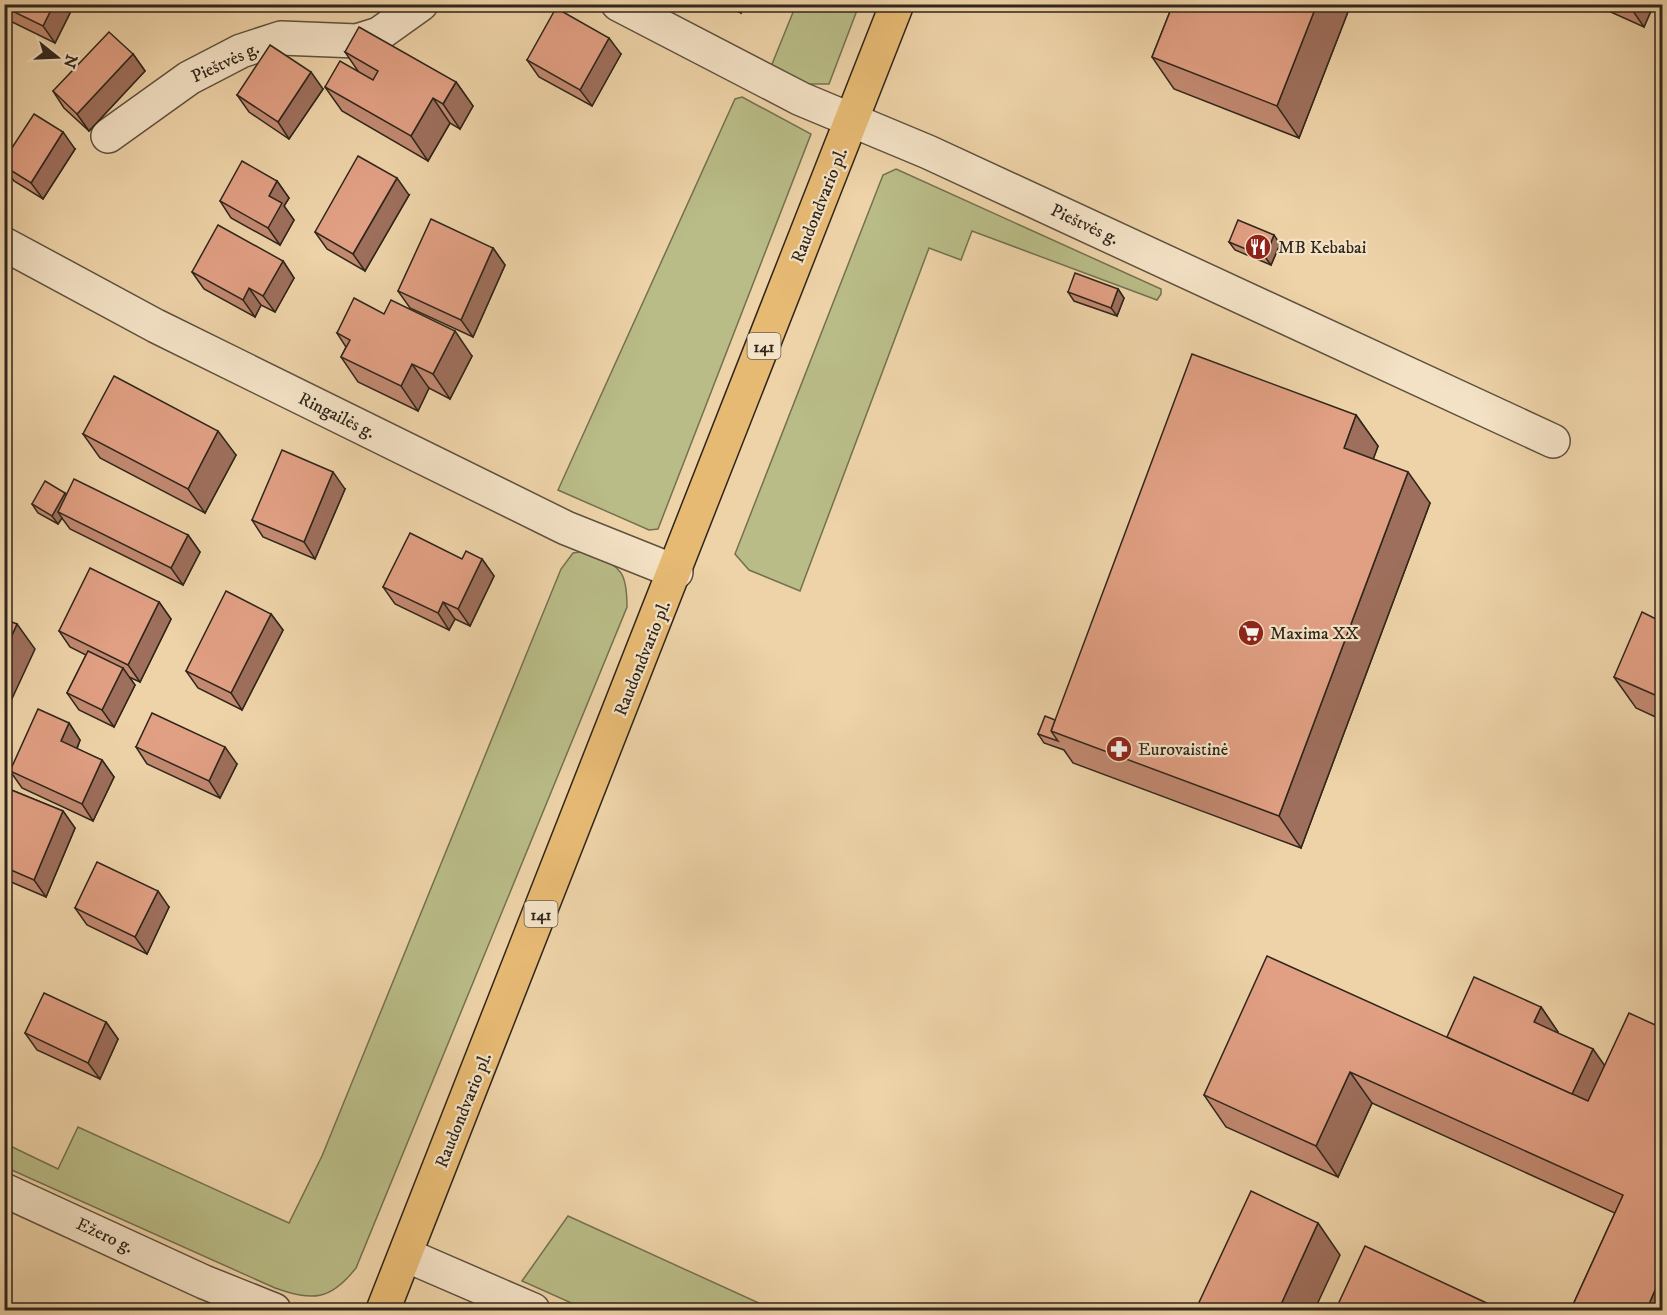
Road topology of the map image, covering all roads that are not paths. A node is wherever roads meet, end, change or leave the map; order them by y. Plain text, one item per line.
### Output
1 (421, 4) edge
2 (618, 4) edge
3 (897, 4) edge
4 (852, 120) junction
5 (108, 136) dead end
6 (4, 244) edge
7 (1553, 441) dead end
8 (676, 572) junction
9 (4, 1190) edge
10 (405, 1255) junction
11 (204, 1282) junction
12 (231, 1311) edge
13 (274, 1311) edge
14 (383, 1311) edge
15 (533, 1311) edge

1 - 5 street, Pieštvės g.
2 - 4 street, Pieštvės g.
3 - 4 main road, Raudondvario pl. / 141
4 - 7 street, Pieštvės g.
4 - 8 main road, Raudondvario pl. / 141
6 - 8 street, Ringailės g.
8 - 10 main road, Raudondvario pl. / 141
9 - 11 street, Ežero g.
10 - 14 main road, Raudondvario pl. / 141
10 - 15 street
11 - 12 street, Ežero g.
11 - 13 street, Ežero g.

